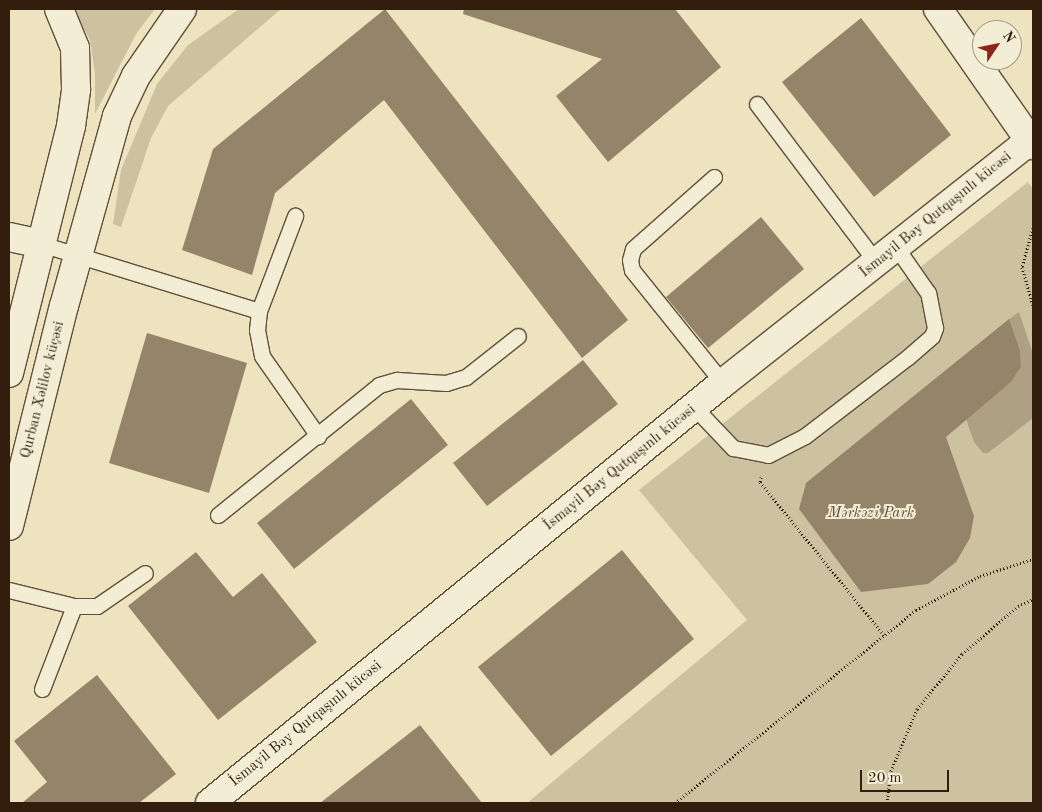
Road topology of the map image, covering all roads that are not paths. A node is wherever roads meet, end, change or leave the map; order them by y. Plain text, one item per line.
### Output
1 (59, 9) edge
2 (182, 9) edge
3 (938, 9) edge
4 (758, 104) dead end
5 (1032, 141) edge
6 (714, 177) dead end
7 (294, 216) dead end
8 (9, 236) edge
9 (41, 244) junction
10 (78, 254) junction
11 (887, 255) junction
12 (259, 311) junction
13 (518, 336) dead end
14 (9, 373) edge
15 (724, 383) junction
16 (694, 407) junction
17 (318, 436) junction
18 (218, 515) dead end
19 (9, 526) edge
20 (144, 573) dead end
21 (9, 590) edge
22 (74, 606) junction
23 (42, 689) dead end
24 (210, 803) edge

1 - 9 street
2 - 10 street, Qurban Xəlilov küçəsi
3 - 5 street
4 - 11 lane
5 - 11 street, İsmayil Bəy Qutqaşınlı kücəsi
6 - 15 lane
7 - 12 lane
8 - 9 street
9 - 10 lane
9 - 14 street
10 - 12 lane
10 - 19 street, Qurban Xəlilov küçəsi
11 - 15 street, İsmayil Bəy Qutqaşınlı kücəsi
11 - 16 lane
12 - 17 lane
13 - 17 lane
15 - 16 street, İsmayil Bəy Qutqaşınlı kücəsi
16 - 24 street, İsmayil Bəy Qutqaşınlı kücəsi
17 - 18 lane
20 - 22 lane
21 - 22 lane
22 - 23 lane

